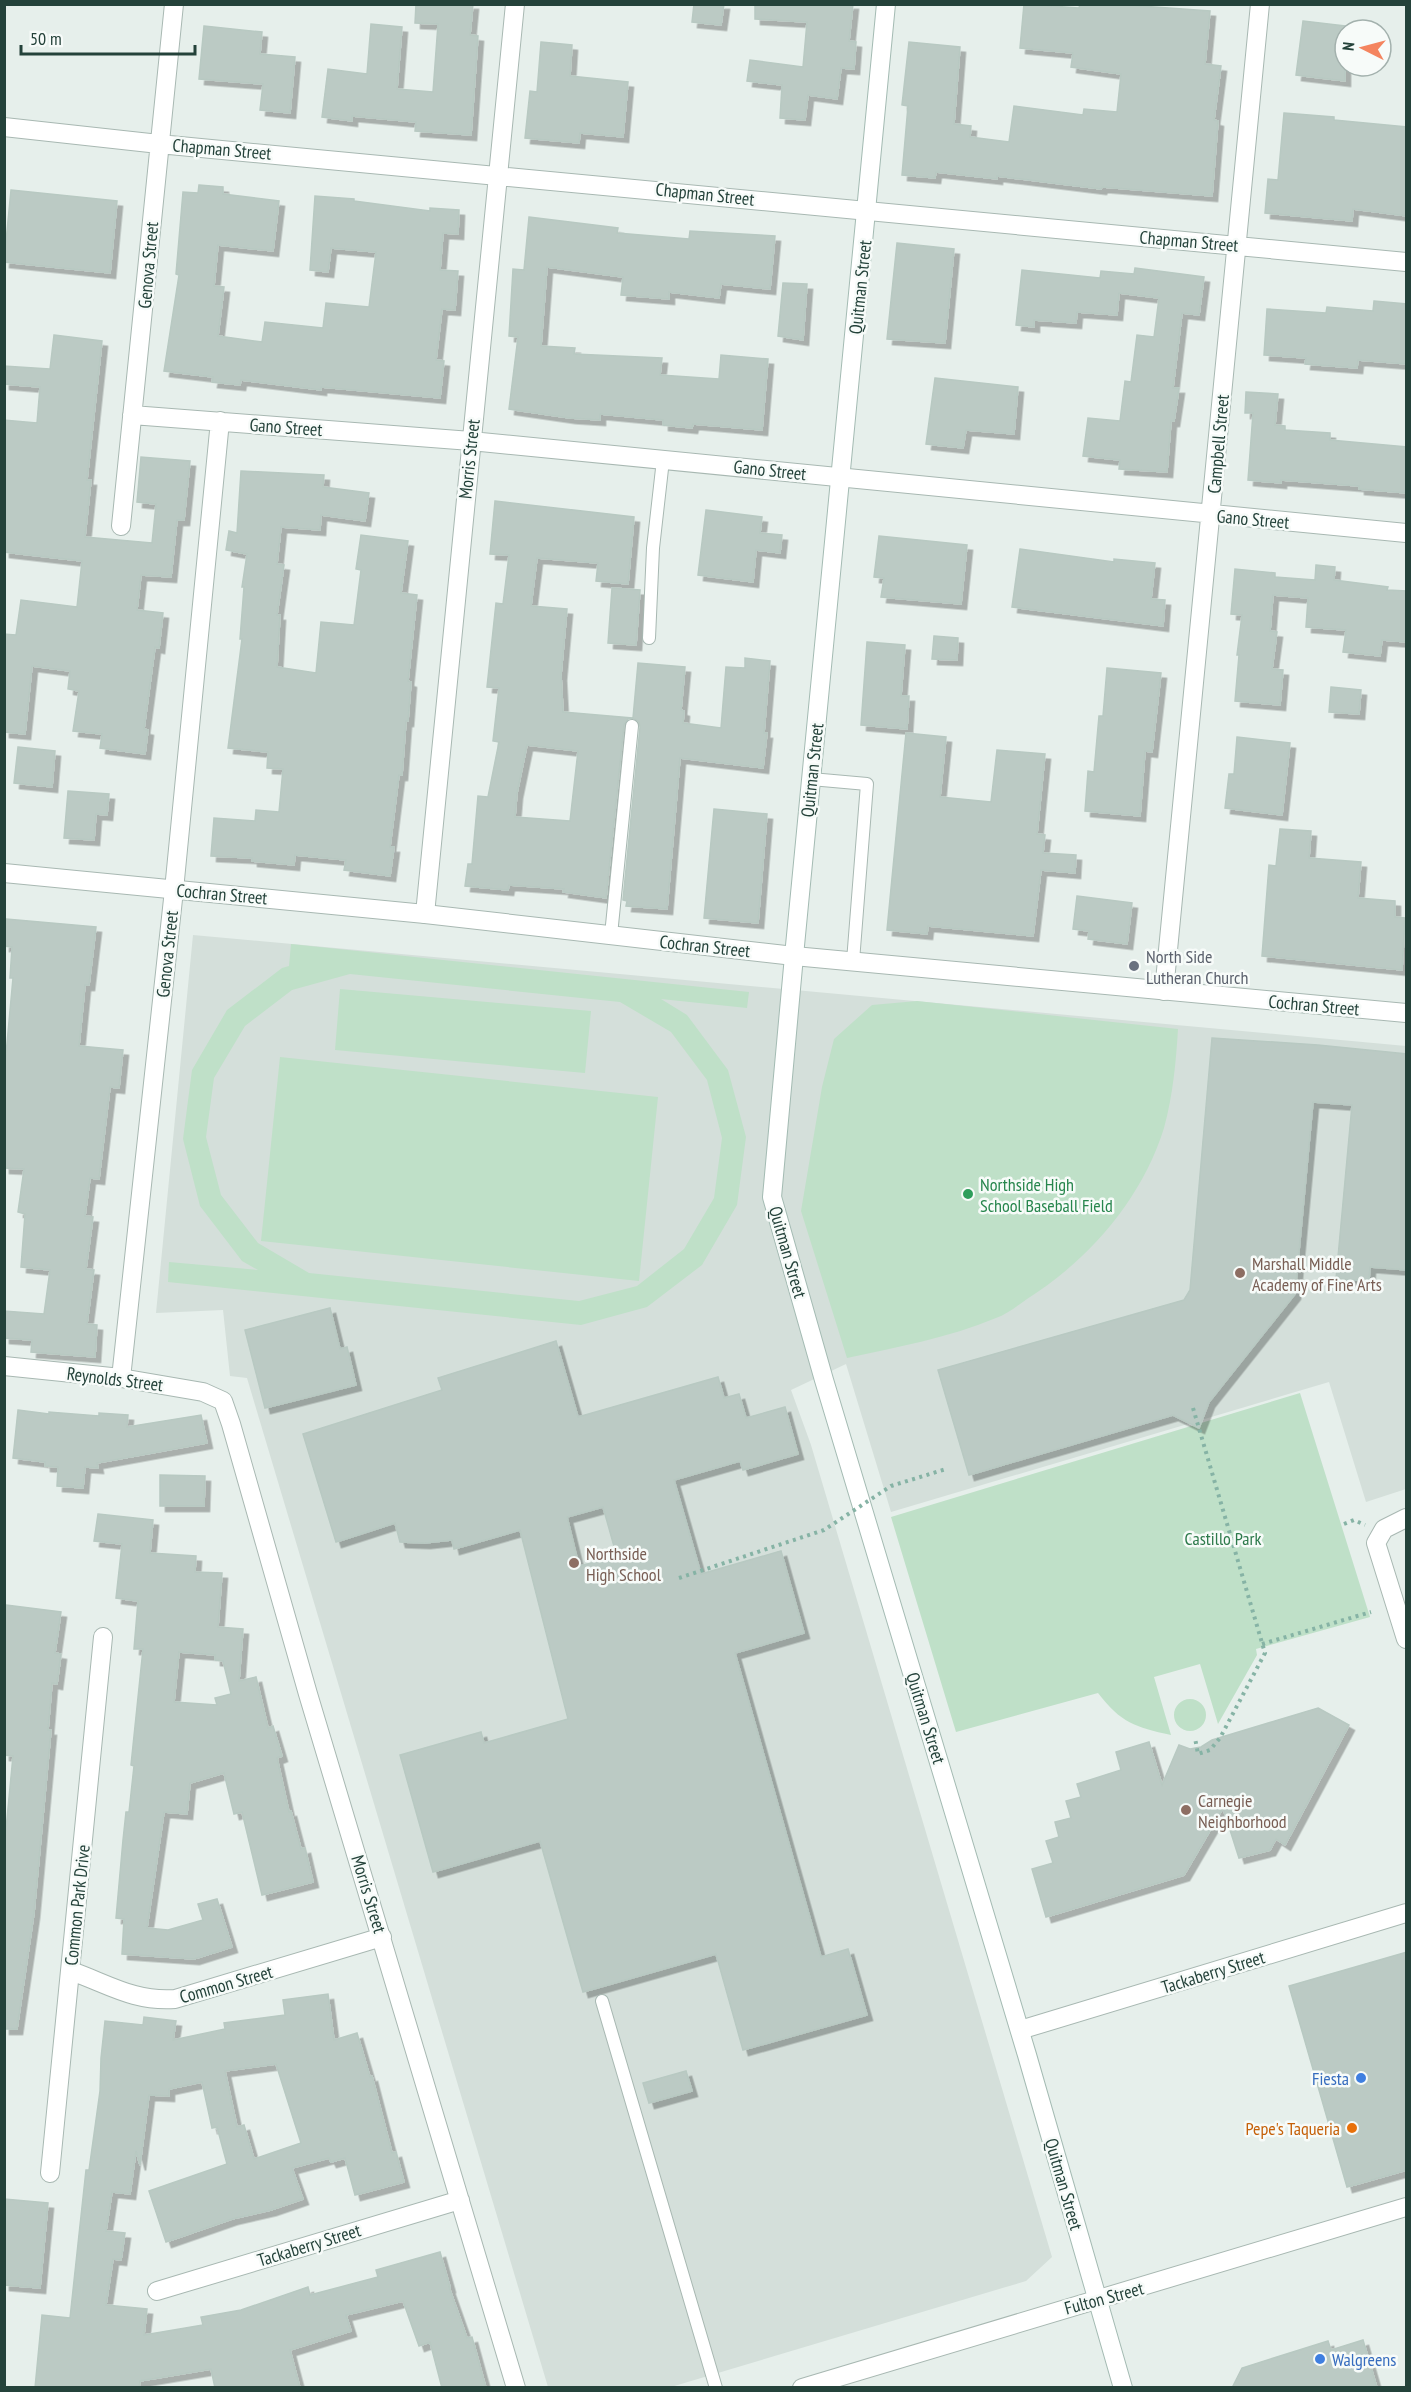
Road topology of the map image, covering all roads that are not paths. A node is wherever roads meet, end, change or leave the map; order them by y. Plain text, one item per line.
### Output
1 (174, 4) edge
2 (515, 4) edge
3 (886, 4) edge
4 (1260, 4) edge
5 (4, 127) edge
6 (159, 144) junction
7 (498, 174) junction
8 (867, 210) junction
9 (1236, 245) junction
10 (1407, 262) edge
11 (132, 415) junction
12 (220, 421) junction
13 (471, 441) junction
14 (663, 460) junction
15 (840, 477) junction
16 (1211, 515) junction
17 (121, 526) dead end
18 (1407, 533) edge
19 (649, 638) dead end
20 (632, 726) dead end
21 (811, 780) junction
22 (4, 873) edge
23 (174, 890) junction
24 (424, 914) junction
25 (611, 935) junction
26 (794, 956) junction
27 (853, 961) junction
28 (1164, 991) junction
29 (1407, 1013) edge
30 (4, 1366) edge
31 (121, 1378) junction
32 (223, 1401) joint
33 (1404, 1519) edge
34 (103, 1637) dead end
35 (1407, 1639) edge
36 (1407, 1913) edge
37 (382, 1937) junction
38 (70, 1971) junction
39 (602, 2001) dead end
40 (1020, 2030) junction
41 (50, 2173) dead end
42 (460, 2200) junction
43 (1407, 2207) edge
44 (158, 2290) dead end
45 (1097, 2300) junction
46 (516, 2388) edge
47 (716, 2388) edge
48 (802, 2388) edge
49 (1122, 2388) edge

1 - 6 street, Genova Street
2 - 7 street, Morris Street
3 - 8 street, Quitman Street
4 - 9 street, Campbell Street
5 - 6 street, Chapman Street
6 - 7 street, Chapman Street
6 - 11 street, Genova Street
7 - 8 street, Chapman Street
7 - 13 street, Morris Street
8 - 9 street, Chapman Street
8 - 15 street, Quitman Street
9 - 10 street, Chapman Street
9 - 16 street, Campbell Street
11 - 12 street, Gano Street
11 - 17 street, Genova Street
12 - 13 street, Gano Street
12 - 23 street, Genova Street
13 - 14 street, Gano Street
13 - 24 street, Morris Street
14 - 15 street, Gano Street
14 - 19 lane
15 - 16 street, Gano Street
15 - 21 street, Quitman Street
16 - 18 street, Gano Street
16 - 28 street, Campbell Street
20 - 25 lane
21 - 26 street, Quitman Street
21 - 27 lane
22 - 23 street, Cochran Street
23 - 24 street, Cochran Street
23 - 31 street, Genova Street
24 - 25 street, Cochran Street
25 - 26 street, Cochran Street
26 - 27 street, Cochran Street
26 - 40 street, Quitman Street
27 - 28 street, Cochran Street
28 - 29 street, Cochran Street
30 - 31 street, Reynolds Street
31 - 32 street, Reynolds Street
32 - 37 street, Morris Street
33 - 35 street
34 - 38 street, Common Park Drive
36 - 40 street, Tackaberry Street
37 - 38 street, Common Street
37 - 42 street, Morris Street
38 - 41 street, Common Park Drive
39 - 47 lane
40 - 45 street, Quitman Street
42 - 44 street, Tackaberry Street
42 - 46 street, Morris Street
43 - 45 street, Fulton Street
45 - 48 street, Fulton Street
45 - 49 street, Quitman Street

